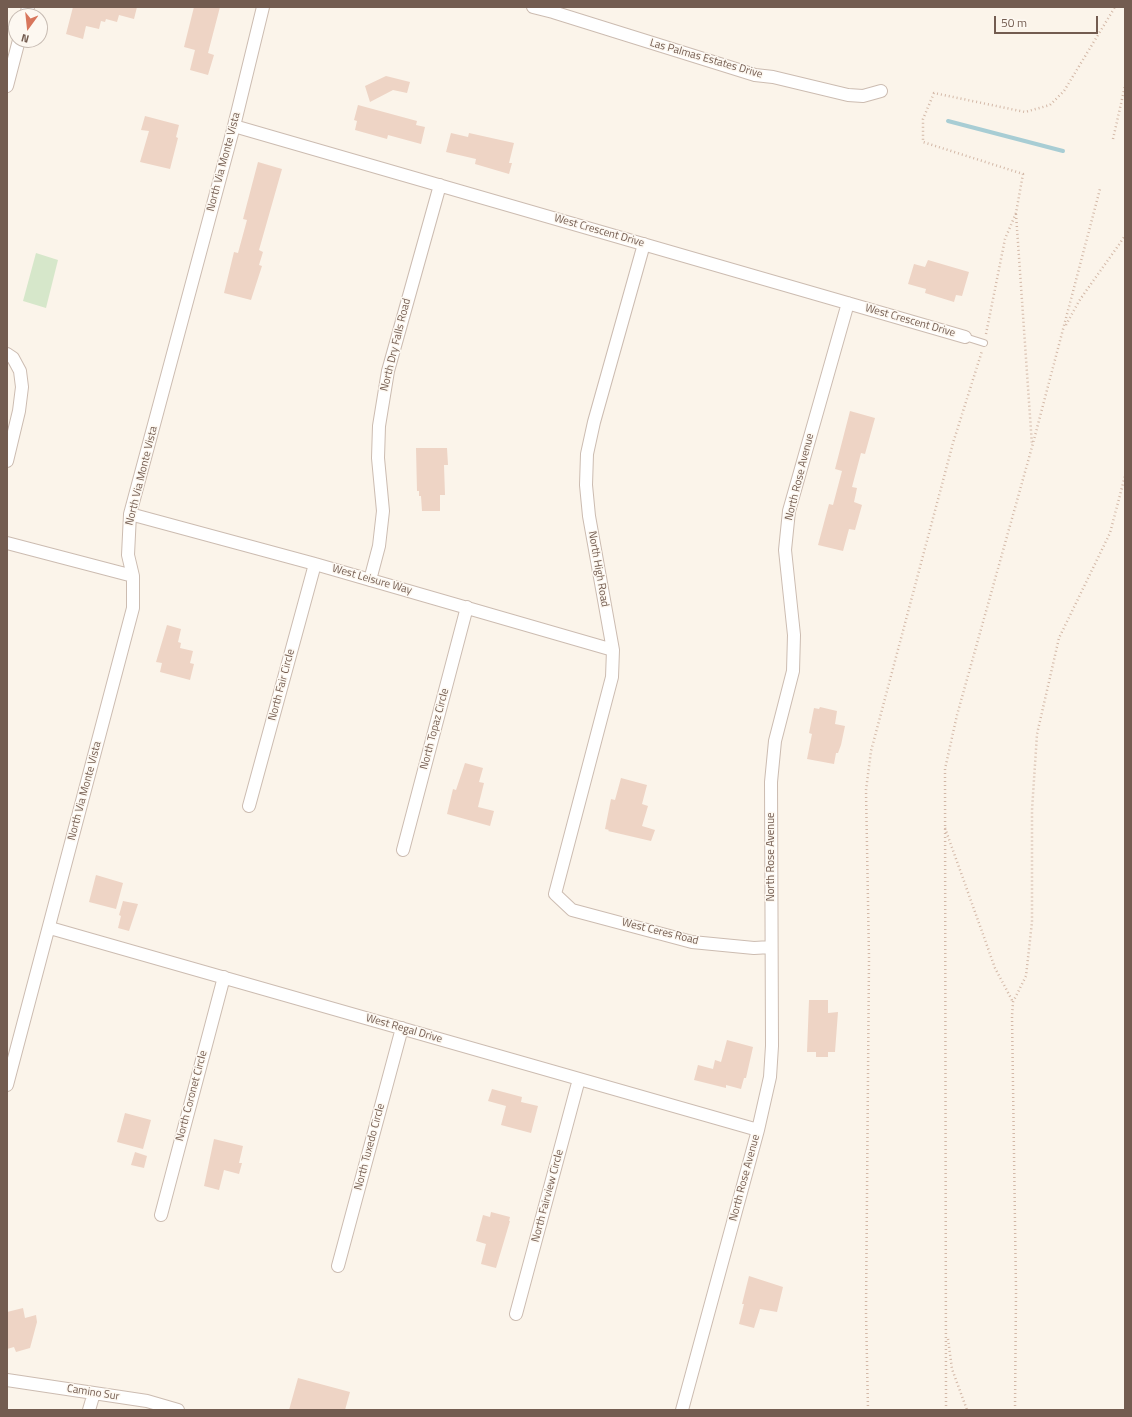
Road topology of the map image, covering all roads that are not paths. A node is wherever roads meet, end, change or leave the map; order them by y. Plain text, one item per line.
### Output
1 (263, 7) edge
2 (533, 7) edge
3 (16, 48) edge
4 (9, 66) edge
5 (7, 86) edge
6 (881, 92) dead end
7 (234, 126) junction
8 (440, 185) junction
9 (644, 244) junction
10 (848, 303) junction
11 (965, 337) joint
12 (984, 343) road end
13 (7, 354) edge
14 (7, 461) edge
15 (130, 514) junction
16 (7, 543) edge
17 (315, 564) junction
18 (134, 576) junction
19 (370, 580) junction
20 (466, 607) junction
21 (612, 650) junction
22 (249, 806) dead end
23 (403, 850) dead end
24 (555, 894) joint
25 (50, 928) junction
26 (771, 947) junction
27 (224, 977) junction
28 (402, 1028) junction
29 (579, 1079) junction
30 (7, 1085) edge
31 (758, 1130) junction
32 (161, 1215) dead end
33 (338, 1266) dead end
34 (516, 1314) dead end
35 (7, 1380) edge
36 (94, 1393) junction
37 (89, 1410) edge
38 (178, 1410) edge
39 (682, 1410) edge

1 - 7 street, North Via Monte Vista
2 - 6 street, Las Palmas Estates Drive
3 - 4 street
4 - 5 street
7 - 8 street, West Crescent Drive
7 - 15 street, North Via Monte Vista
8 - 9 street, West Crescent Drive
8 - 19 street, North Dry Falls Road
9 - 10 street, West Crescent Drive
9 - 21 street, North High Road
10 - 11 street, West Crescent Drive
10 - 26 street, North Rose Avenue
11 - 12 lane
13 - 14 street
15 - 17 street, West Leisure Way
15 - 18 street, North Via Monte Vista
16 - 18 street
17 - 19 street, West Leisure Way
17 - 22 street, North Fair Circle
18 - 25 street, North Via Monte Vista
19 - 20 street, West Leisure Way
20 - 21 street, West Leisure Way
20 - 23 street, North Topaz Circle
21 - 24 street, North High Road
24 - 26 street, West Ceres Road
25 - 27 street, West Regal Drive
25 - 30 street, North Via Monte Vista
26 - 31 street, North Rose Avenue
27 - 28 street, West Regal Drive
27 - 32 street, North Coronet Circle
28 - 29 street, West Regal Drive
28 - 33 street, North Tuxedo Circle
29 - 31 street, West Regal Drive
29 - 34 street, North Fairview Circle
31 - 39 street, North Rose Avenue
35 - 36 street, Camino Sur
36 - 37 street
36 - 38 street, Camino Sur

